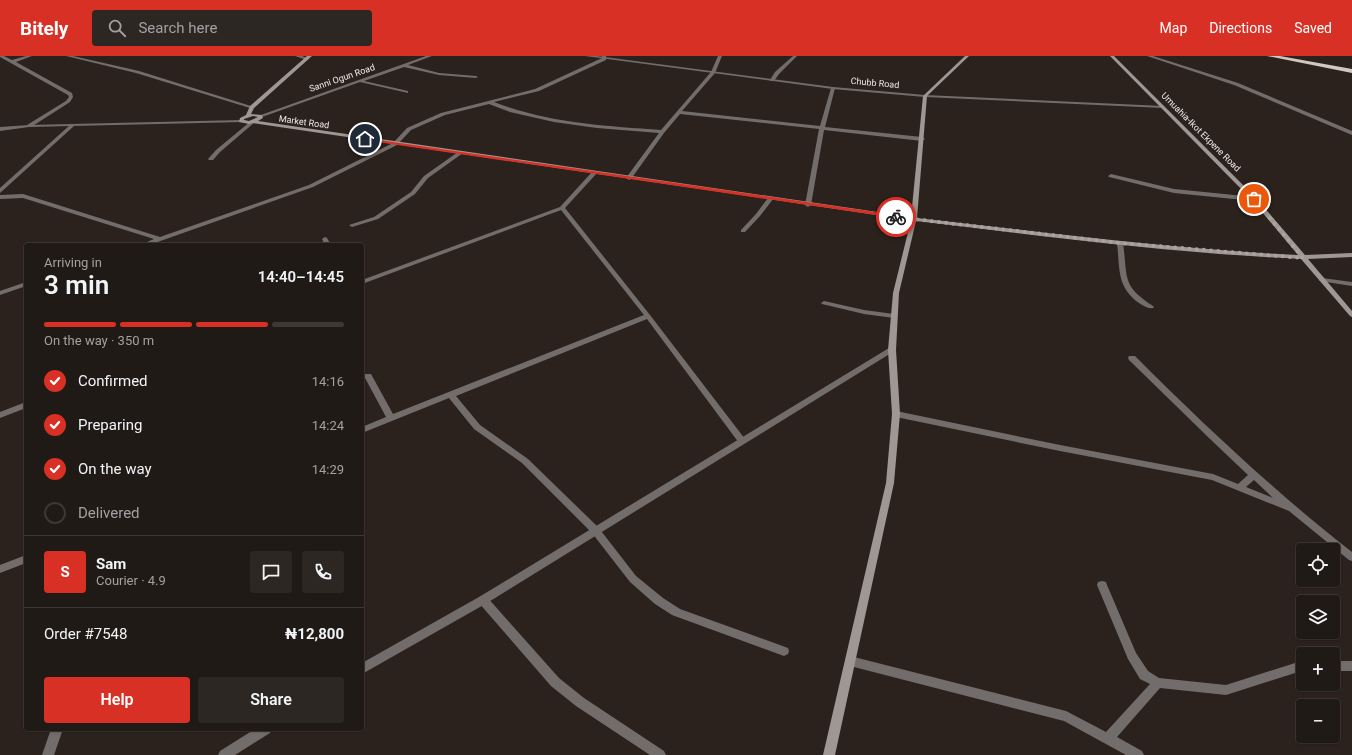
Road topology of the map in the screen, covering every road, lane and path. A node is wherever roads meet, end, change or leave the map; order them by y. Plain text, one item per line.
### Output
1 (1, 56) edge
2 (30, 56) edge
3 (68, 56) edge
4 (297, 56) edge
5 (430, 56) edge
6 (587, 56) edge
7 (720, 56) edge
8 (795, 56) edge
9 (967, 56) edge
10 (1112, 56) edge
11 (1149, 56) edge
12 (1270, 56) edge
13 (309, 57) edge
14 (604, 58) edge
15 (12, 62) junction
16 (403, 65) junction
17 (1352, 71) edge
18 (713, 72) junction
19 (476, 76) dead end
20 (772, 80) junction
21 (359, 81) junction
22 (834, 88) junction
23 (406, 92) dead end
24 (925, 96) junction
25 (491, 103) junction
26 (252, 107) junction
27 (1163, 107) junction
28 (679, 112) junction
29 (248, 116) junction
30 (260, 116) junction
31 (241, 121) junction
32 (254, 122) junction
33 (29, 126) junction
34 (72, 126) junction
35 (822, 128) junction
36 (0, 130) edge
37 (662, 132) junction
38 (1352, 133) edge
39 (922, 139) junction
40 (395, 144) junction
41 (460, 153) junction
42 (211, 159) dead end
43 (594, 173) junction
44 (1111, 176) dead end
45 (629, 178) junction
46 (0, 191) edge
47 (0, 197) edge
48 (770, 199) junction
49 (1254, 199) junction
50 (808, 205) junction
51 (562, 208) junction
52 (914, 219) junction
53 (352, 225) dead end
54 (743, 231) dead end
55 (160, 240) junction
56 (150, 243) edge
57 (1120, 243) junction
58 (1352, 255) edge
59 (1303, 258) junction
60 (1322, 280) junction
61 (364, 281) edge
62 (1352, 284) edge
63 (24, 285) edge
64 (0, 293) edge
65 (824, 303) dead end
66 (1151, 307) dead end
67 (1352, 315) edge
68 (648, 316) junction
69 (894, 316) junction
70 (892, 350) junction
71 (1132, 358) dead end
72 (368, 376) dead end
73 (450, 394) junction
74 (24, 406) edge
75 (896, 414) junction
76 (0, 415) edge
77 (391, 418) junction
78 (364, 429) edge
79 (742, 441) junction
80 (1254, 475) junction
81 (1240, 487) junction
82 (1290, 508) junction
83 (595, 530) junction
84 (1352, 557) edge
85 (24, 560) edge
86 (0, 569) edge
87 (1102, 585) dead end
88 (484, 600) junction
89 (784, 651) dead end
90 (850, 661) junction
91 (364, 665) edge
92 (1340, 666) edge
93 (1352, 666) edge
94 (1296, 668) edge
95 (1158, 683) junction
96 (56, 731) edge
97 (263, 731) edge
98 (1108, 738) junction
99 (48, 755) edge
100 (224, 755) edge
101 (660, 755) edge
102 (829, 755) edge
103 (1138, 755) edge

1 - 15 street
2 - 15 street
3 - 26 street
4 - 13 street
5 - 16 street, Sanni Ogun Road
6 - 14 street, Chubb Road
7 - 18 street
8 - 20 street
9 - 24 main road
10 - 27 main road, Umuahia-Ikot Ekpene Road
11 - 38 street
12 - 17 highway
13 - 26 main road
14 - 18 street, Chubb Road
14 - 25 street
15 - 33 street
16 - 19 street
16 - 21 street, Sanni Ogun Road
18 - 20 street, Chubb Road
18 - 28 street
20 - 22 street, Chubb Road
21 - 23 street
21 - 30 street, Sanni Ogun Road
22 - 24 street, Chubb Road
22 - 35 street
24 - 27 street, Chubb Road
24 - 39 main road
25 - 37 street
25 - 40 street
26 - 29 main road
27 - 49 main road, Umuahia-Ikot Ekpene Road
28 - 35 street
28 - 37 street
29 - 30 main road
29 - 31 main road
30 - 32 main road
31 - 32 main road, Market Road
31 - 34 street
32 - 40 main road, Market Road
32 - 42 street
33 - 34 street
33 - 36 street
34 - 46 street
35 - 39 street
35 - 50 street
37 - 45 street
39 - 52 main road
40 - 41 main road, Market Road
40 - 55 street
41 - 43 main road, Market Road
41 - 53 street
43 - 45 main road, Market Road
43 - 51 street
44 - 49 street
45 - 48 main road, Market Road
47 - 55 street
48 - 50 main road, Market Road
48 - 54 street
49 - 59 main road, Umuahia-Ikot Ekpene Road
50 - 52 main road, Market Road
51 - 61 street
51 - 68 street
52 - 57 main road, Market Road
52 - 69 main road
55 - 56 street
57 - 59 main road, Market Road
57 - 66 street
58 - 59 main road, Market Road
59 - 60 main road, Umuahia-Ikot Ekpene Road
60 - 62 street
60 - 67 main road, Umuahia-Ikot Ekpene Road
63 - 64 street
65 - 69 street
68 - 73 street
68 - 79 street
69 - 70 main road
70 - 75 main road
70 - 79 street
71 - 80 street
72 - 77 street
73 - 77 street
73 - 83 street
74 - 76 street
75 - 81 street
75 - 90 main road
77 - 78 street
79 - 83 street
80 - 81 street
80 - 82 street
81 - 82 street
82 - 84 street
83 - 88 street
83 - 89 street
85 - 86 street
87 - 95 street
88 - 91 street
88 - 101 street
90 - 98 street
90 - 102 main road
92 - 93 street
94 - 95 street
95 - 98 street
96 - 99 street
97 - 100 street
98 - 103 street

